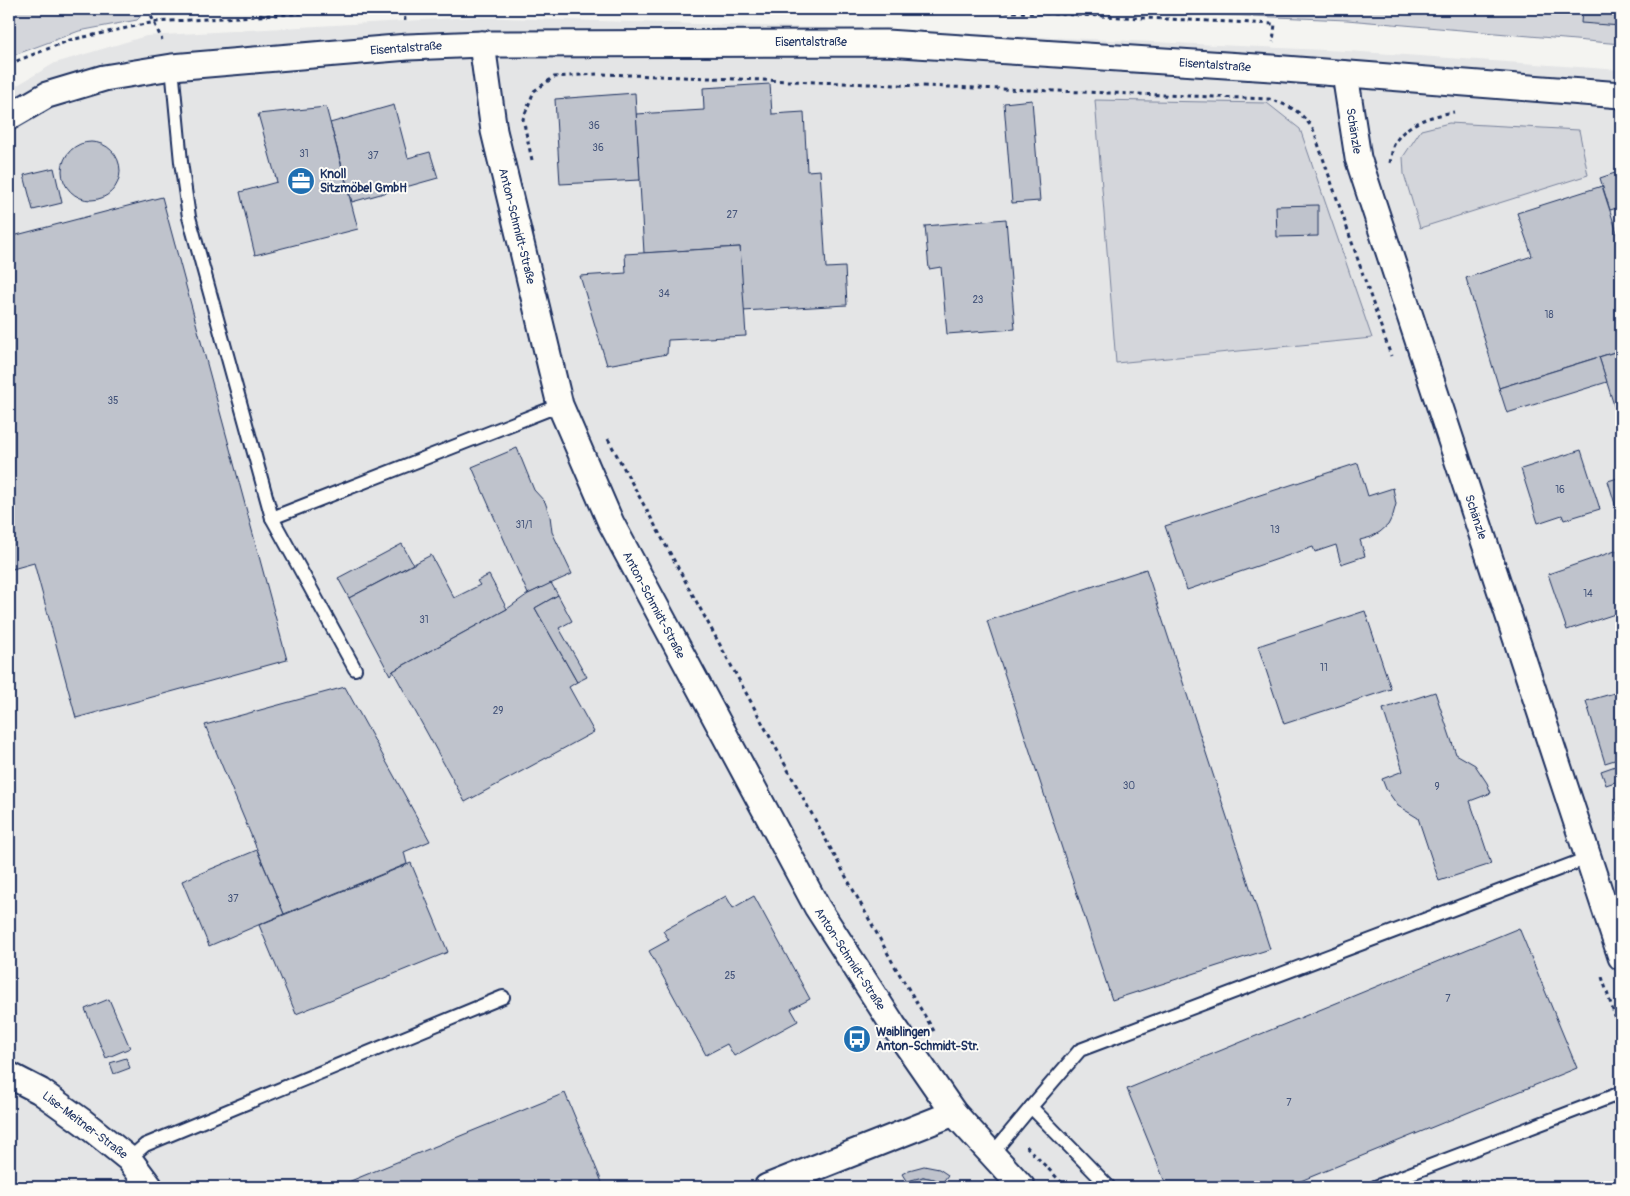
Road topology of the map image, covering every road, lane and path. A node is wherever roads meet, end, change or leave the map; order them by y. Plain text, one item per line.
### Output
1 (148, 9) edge
2 (376, 9) edge
3 (949, 9) edge
4 (155, 22) junction
5 (482, 44) junction
6 (9, 64) edge
7 (172, 67) junction
8 (1272, 68) junction
9 (1346, 74) junction
10 (1621, 95) edge
11 (1461, 112) dead end
12 (9, 117) edge
13 (533, 162) dead end
14 (1390, 164) dead end
15 (1392, 357) dead end
16 (560, 405) junction
17 (606, 437) dead end
18 (272, 518) junction
19 (355, 669) dead end
20 (1588, 858) junction
21 (1621, 958) edge
22 (1599, 969) dead end
23 (503, 997) dead end
24 (1621, 1035) edge
25 (937, 1036) dead end
26 (9, 1076) edge
27 (1621, 1092) edge
28 (1031, 1107) junction
29 (954, 1113) junction
30 (1012, 1131) junction
31 (992, 1154) junction
32 (129, 1159) junction
33 (150, 1187) edge
34 (767, 1187) edge
35 (1022, 1187) edge
36 (1066, 1187) edge
37 (1109, 1187) edge
38 (1375, 1187) edge

1 - 4 path
2 - 4 path
3 - 8 path
4 - 6 path
5 - 7 street, Eisentalstraße
5 - 8 street, Eisentalstraße
5 - 16 street, Anton-Schmidt-Straße
7 - 12 street, Eisentalstraße
7 - 18 lane
8 - 9 street, Eisentalstraße
9 - 10 street, Eisentalstraße
9 - 20 street, Schänzle
11 - 14 path
13 - 15 path
16 - 18 lane
16 - 29 street, Anton-Schmidt-Straße
17 - 25 path
18 - 19 lane
20 - 21 street, Schänzle
20 - 28 lane
22 - 24 path
23 - 32 lane
26 - 32 street, Lise-Meitner-Straße
27 - 38 lane
28 - 30 lane
28 - 37 lane
29 - 31 street, Anton-Schmidt-Straße
29 - 34 street
30 - 31 lane
30 - 36 path
31 - 35 street, Anton-Schmidt-Straße
32 - 33 street, Lise-Meitner-Straße

